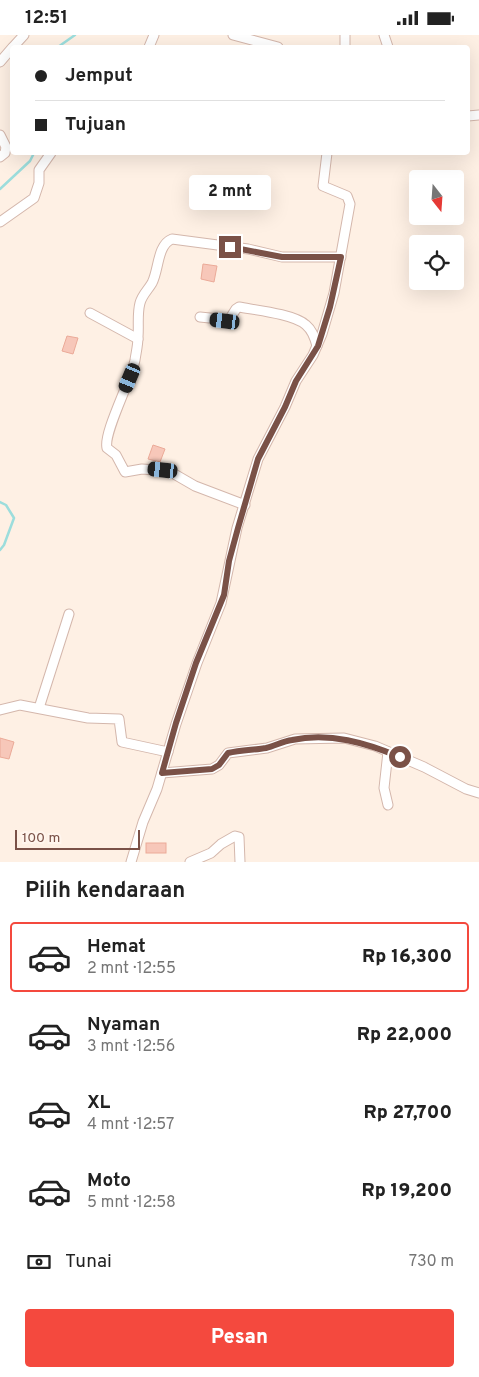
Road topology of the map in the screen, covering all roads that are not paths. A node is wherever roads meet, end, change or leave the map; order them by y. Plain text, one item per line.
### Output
1 (24, 35) edge
2 (233, 35) edge
3 (16, 45) edge
4 (270, 45) edge
5 (10, 51) edge
6 (0, 62) edge
7 (0, 135) edge
8 (50, 155) edge
9 (327, 155) edge
10 (0, 157) edge
11 (0, 222) edge
12 (341, 257) junction
13 (90, 313) dead end
14 (200, 317) dead end
15 (138, 339) junction
16 (318, 346) junction
17 (245, 505) junction
18 (69, 614) dead end
19 (39, 708) junction
20 (0, 710) edge
21 (388, 752) junction
22 (168, 753) junction
23 (162, 773) junction
24 (479, 793) edge
25 (388, 805) dead end
26 (131, 862) edge
27 (190, 862) edge
28 (240, 862) edge

1 - 3 street
2 - 4 street
5 - 6 street
7 - 10 street
8 - 11 street
9 - 12 street
12 - 15 street
12 - 16 street
13 - 15 street
14 - 16 street
15 - 17 street
16 - 17 street
17 - 22 street
18 - 19 street
19 - 20 street
19 - 22 street
21 - 23 street
21 - 24 street
21 - 25 street
22 - 23 street
23 - 26 street
27 - 28 street

